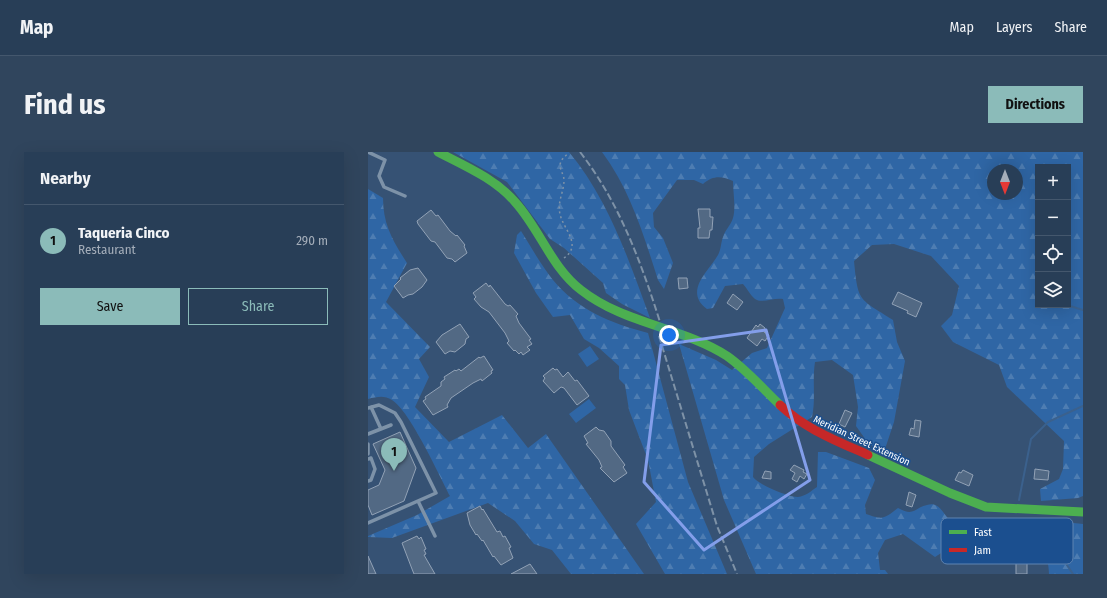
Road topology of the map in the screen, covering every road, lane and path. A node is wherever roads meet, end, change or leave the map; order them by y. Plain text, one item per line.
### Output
1 (368, 152) edge
2 (438, 152) edge
3 (569, 153) edge
4 (405, 196) dead end
5 (556, 262) junction
6 (370, 408) edge
7 (391, 425) dead end
8 (381, 429) junction
9 (368, 434) edge
10 (368, 444) edge
11 (368, 454) edge
12 (368, 459) edge
13 (368, 481) edge
14 (418, 501) junction
15 (1083, 512) edge
16 (368, 523) edge
17 (435, 536) dead end

1 - 4 lane
2 - 5 street, Meridian Street Extension
3 - 5 path
5 - 15 street, Meridian Street Extension
6 - 8 lane
6 - 14 lane
7 - 8 lane
8 - 9 lane
10 - 11 lane
12 - 13 lane
14 - 16 lane
14 - 17 lane

